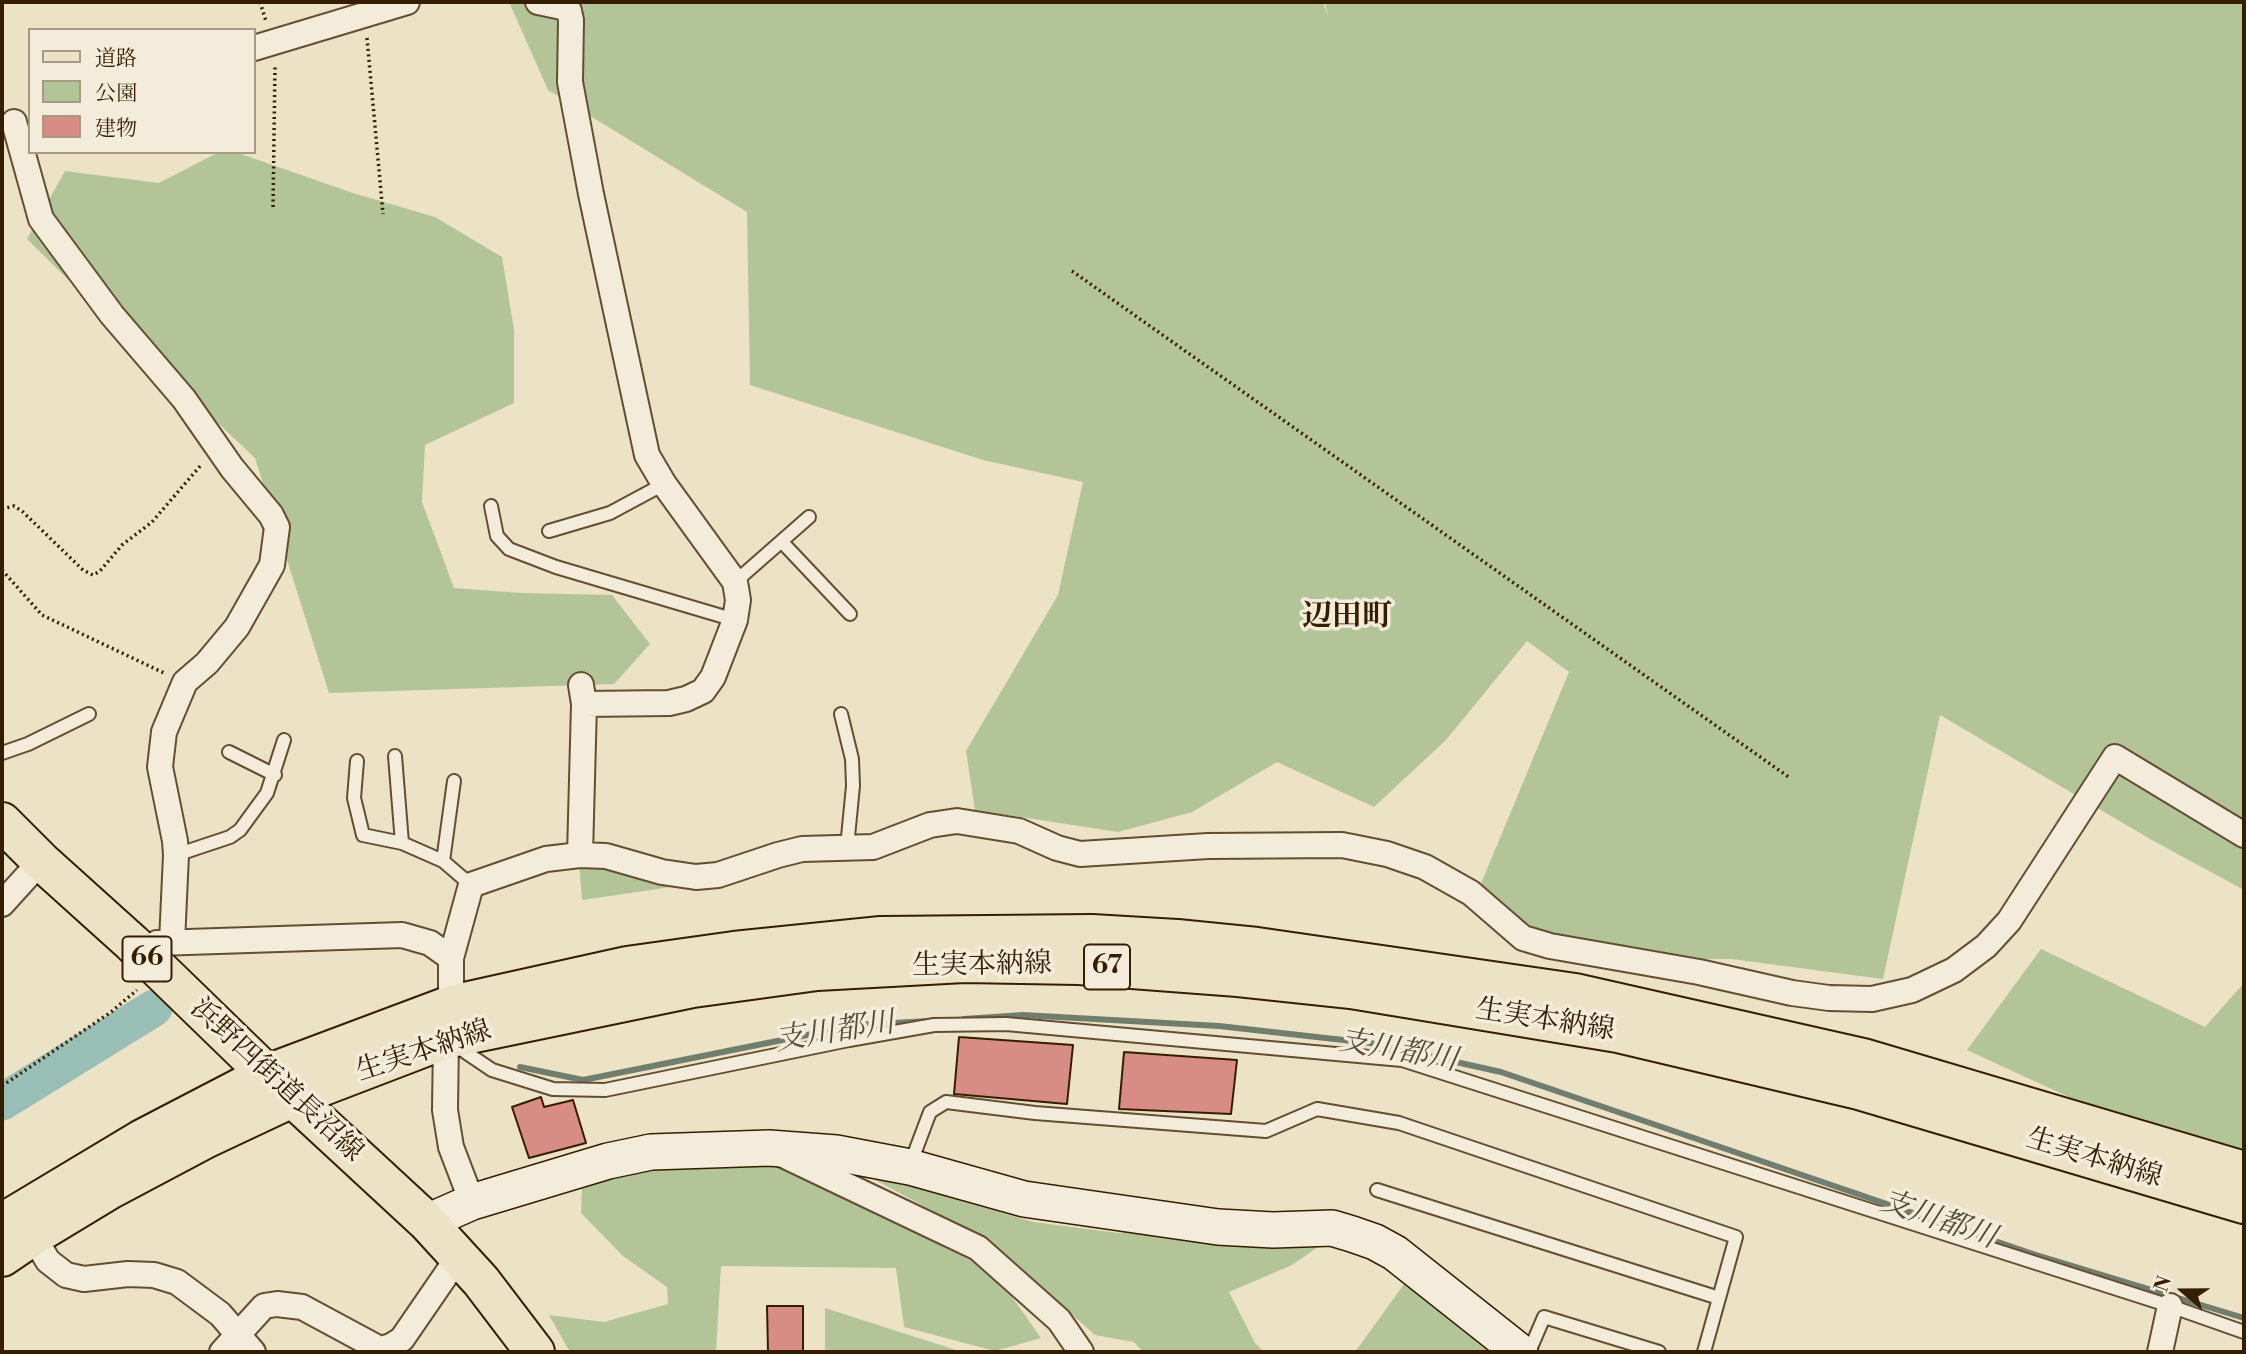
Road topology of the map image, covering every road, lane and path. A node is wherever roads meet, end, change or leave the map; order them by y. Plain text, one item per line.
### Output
1 (260, 2) edge
2 (407, 2) edge
3 (538, 2) edge
4 (365, 14) junction
5 (264, 45) edge
6 (15, 122) edge
7 (274, 207) dead end
8 (383, 214) dead end
9 (1072, 271) dead end
10 (217, 447) junction
11 (664, 484) junction
12 (491, 506) dead end
13 (2, 509) edge
14 (808, 517) dead end
15 (549, 531) dead end
16 (782, 542) junction
17 (2, 570) edge
18 (735, 582) junction
19 (850, 614) dead end
20 (735, 620) junction
21 (185, 682) junction
22 (89, 714) dead end
23 (842, 714) dead end
24 (284, 740) dead end
25 (2, 752) edge
26 (229, 752) dead end
27 (395, 756) dead end
28 (357, 761) dead end
29 (275, 775) junction
30 (1790, 778) dead end
31 (454, 781) dead end
32 (2, 822) edge
33 (2244, 835) edge
34 (402, 842) junction
35 (847, 847) junction
36 (580, 855) junction
37 (176, 856) junction
38 (41, 861) junction
39 (443, 861) junction
40 (471, 885) junction
41 (2, 904) edge
42 (172, 942) junction
43 (132, 943) junction
44 (451, 958) junction
45 (143, 985) dead end
46 (448, 1022) junction
47 (2, 1086) edge
48 (279, 1086) junction
49 (769, 1148) junction
50 (910, 1167) junction
51 (2244, 1171) edge
52 (1377, 1190) dead end
53 (472, 1202) junction
54 (2244, 1204) edge
55 (428, 1222) junction
56 (17, 1229) edge
57 (459, 1256) junction
58 (2, 1257) edge
59 (1719, 1298) junction
60 (2170, 1306) junction
61 (2244, 1332) edge
62 (238, 1347) edge
63 (535, 1352) edge
64 (1081, 1352) edge
65 (1520, 1352) edge
66 (1529, 1352) edge
67 (1659, 1352) edge
68 (1704, 1352) edge
69 (2160, 1352) edge

1 - 5 path
2 - 4 street
3 - 11 street
4 - 5 street
4 - 8 path
5 - 7 path
6 - 10 street
9 - 30 path
10 - 13 path
10 - 21 street
11 - 15 lane
11 - 18 street
12 - 20 lane
14 - 16 lane
16 - 18 lane
16 - 19 lane
17 - 21 path
18 - 20 street
20 - 36 street
21 - 37 street
22 - 25 lane
23 - 35 lane
24 - 29 lane
26 - 29 lane
27 - 34 lane
28 - 34 lane
29 - 37 lane
31 - 39 lane
32 - 38 main road, 浜野四街道長沼線 / 66
33 - 35 street
34 - 39 lane
35 - 36 street
36 - 40 street
37 - 42 street
38 - 41 street
38 - 43 main road, 浜野四街道長沼線 / 66
39 - 40 lane
40 - 44 street
42 - 43 street
42 - 44 street
43 - 48 main road, 浜野四街道長沼線 / 66
44 - 46 street
45 - 47 path
46 - 48 main road, 生実本納線 / 67
46 - 51 main road, 生実本納線 / 67
46 - 53 street
46 - 54 main road, 生実本納線 / 67
46 - 60 lane
48 - 55 main road, 浜野四街道長沼線 / 66
48 - 56 main road, 生実本納線 / 67
49 - 50 street
49 - 53 street
49 - 64 street
50 - 59 lane
50 - 65 street
52 - 59 lane
53 - 55 street
55 - 57 main road, 浜野四街道長沼線 / 66
56 - 58 main road, 生実本納線 / 67
56 - 62 street
57 - 62 street
57 - 63 main road, 浜野四街道長沼線 / 66
59 - 68 lane
60 - 61 lane
60 - 69 street
66 - 67 lane

